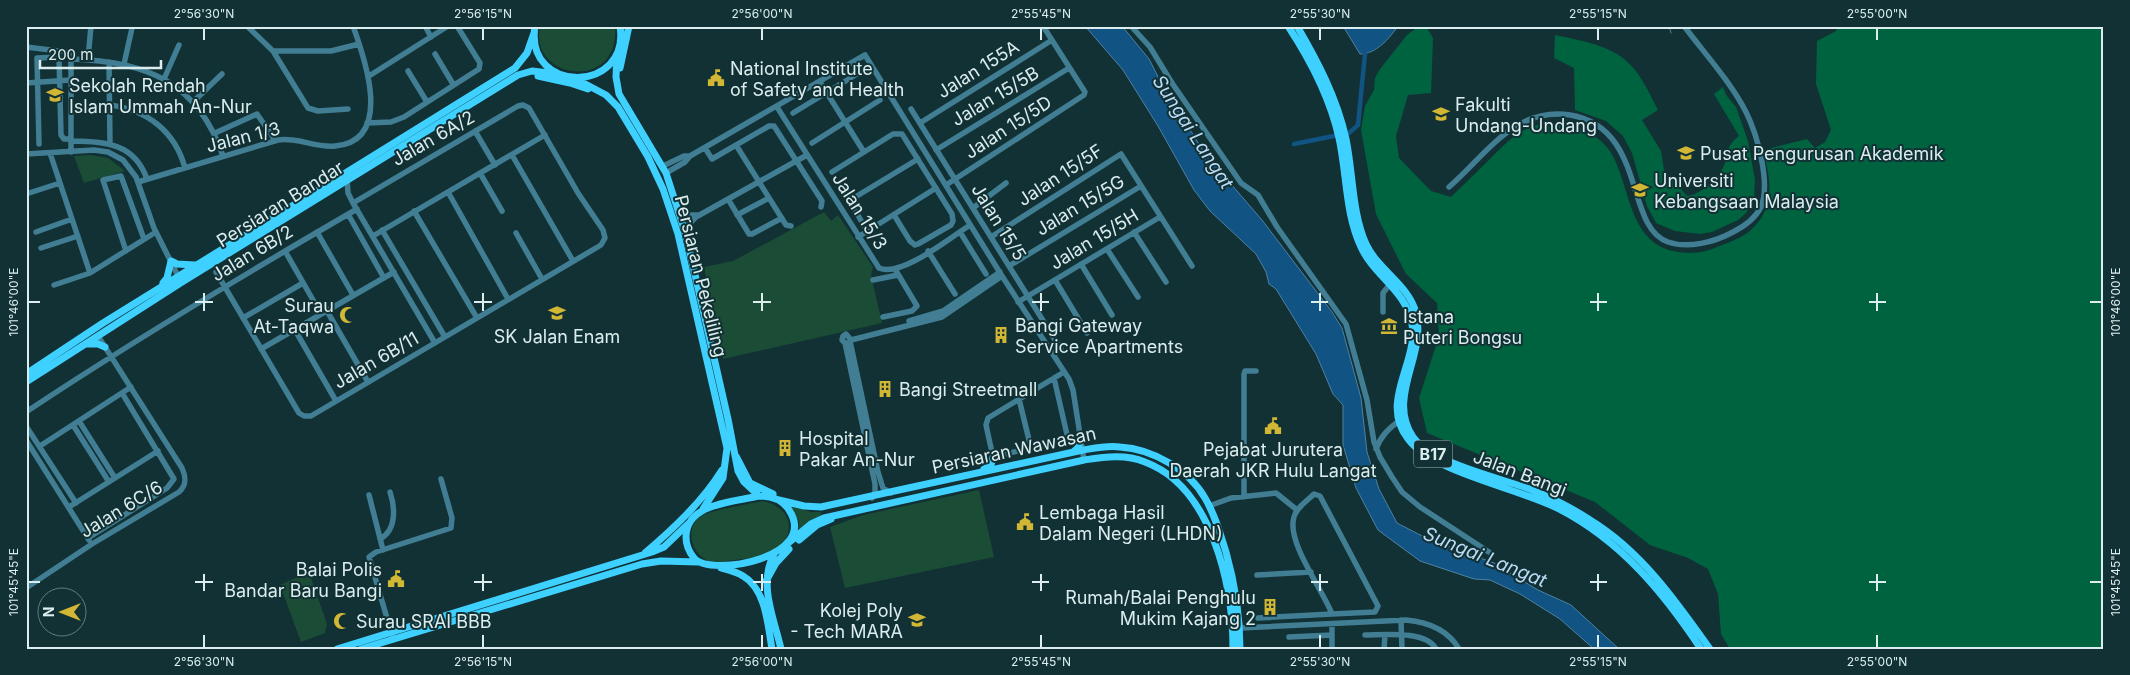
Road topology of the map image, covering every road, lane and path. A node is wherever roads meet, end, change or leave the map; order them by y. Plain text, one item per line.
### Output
1 (91, 26) edge
2 (247, 26) edge
3 (353, 26) edge
4 (425, 26) edge
5 (448, 26) edge
6 (457, 26) edge
7 (628, 26) edge
8 (1042, 26) edge
9 (1131, 26) edge
10 (1288, 26) edge
11 (1297, 26) edge
12 (1684, 26) edge
13 (132, 28) dead end
14 (533, 28) edge
15 (621, 28) edge
16 (431, 37) junction
17 (1052, 40) junction
18 (359, 44) junction
19 (179, 45) dead end
20 (26, 47) edge
21 (273, 50) junction
22 (435, 54) dead end
23 (617, 54) junction
24 (71, 59) junction
25 (88, 59) junction
26 (109, 62) junction
27 (124, 64) junction
28 (1069, 68) junction
29 (862, 71) dead end
30 (408, 72) dead end
31 (222, 74) dead end
32 (557, 74) junction
33 (369, 76) junction
34 (574, 78) junction
35 (164, 79) junction
36 (71, 80) junction
37 (59, 81) junction
38 (38, 82) junction
39 (820, 82) junction
40 (26, 83) edge
41 (454, 84) junction
42 (501, 86) junction
43 (826, 92) junction
44 (880, 100) dead end
45 (194, 102) junction
46 (426, 102) junction
47 (110, 105) junction
48 (777, 107) junction
49 (348, 109) dead end
50 (911, 109) dead end
51 (793, 113) dead end
52 (632, 115) junction
53 (845, 122) junction
54 (367, 123) junction
55 (920, 123) junction
56 (1340, 130) junction
57 (475, 131) junction
58 (215, 133) junction
59 (634, 134) junction
60 (545, 135) junction
61 (1342, 139) junction
62 (71, 140) junction
63 (273, 142) junction
64 (812, 143) dead end
65 (39, 144) dead end
66 (110, 144) junction
67 (736, 145) junction
68 (705, 148) junction
69 (936, 150) junction
70 (71, 152) junction
71 (864, 152) junction
72 (50, 153) junction
73 (26, 154) edge
74 (512, 155) junction
75 (807, 155) junction
76 (223, 156) junction
77 (918, 159) junction
78 (797, 161) junction
79 (495, 164) junction
80 (185, 168) junction
81 (664, 170) junction
82 (832, 172) dead end
83 (480, 173) junction
84 (147, 179) junction
85 (347, 179) junction
86 (954, 179) junction
87 (138, 182) junction
88 (759, 182) junction
89 (60, 183) junction
90 (1006, 183) dead end
91 (946, 185) junction
92 (336, 186) junction
93 (1142, 186) junction
94 (1449, 187) dead end
95 (936, 188) junction
96 (448, 192) junction
97 (348, 193) junction
98 (26, 194) edge
99 (769, 198) junction
100 (728, 199) junction
101 (353, 202) junction
102 (677, 206) junction
103 (821, 206) dead end
104 (973, 208) junction
105 (357, 209) junction
106 (414, 211) junction
107 (502, 211) dead end
108 (348, 214) junction
109 (700, 215) junction
110 (738, 215) junction
111 (894, 215) junction
112 (1160, 217) junction
113 (782, 218) junction
114 (72, 219) junction
115 (970, 225) junction
116 (790, 226) dead end
117 (382, 230) junction
118 (36, 232) dead end
119 (156, 232) junction
120 (317, 232) junction
121 (867, 232) junction
122 (960, 232) junction
123 (1134, 232) junction
124 (516, 233) dead end
125 (78, 236) junction
126 (372, 236) junction
127 (686, 236) junction
128 (858, 237) junction
129 (991, 237) junction
130 (144, 239) junction
131 (41, 248) dead end
132 (1107, 249) junction
133 (126, 251) junction
134 (285, 251) junction
135 (928, 251) junction
136 (171, 261) junction
137 (573, 261) junction
138 (1081, 264) junction
139 (196, 265) junction
140 (1009, 266) junction
141 (1192, 266) dead end
142 (216, 272) dead end
143 (394, 272) junction
144 (897, 272) junction
145 (90, 273) junction
146 (986, 274) dead end
147 (1001, 274) junction
148 (384, 278) junction
149 (180, 279) junction
150 (542, 279) junction
151 (873, 280) dead end
152 (1054, 280) junction
153 (1166, 282) dead end
154 (303, 283) junction
155 (1390, 284) junction
156 (54, 285) dead end
157 (224, 287) junction
158 (160, 288) junction
159 (954, 294) dead end
160 (354, 295) junction
161 (1028, 296) junction
162 (1138, 297) dead end
163 (508, 299) junction
164 (1018, 302) junction
165 (1383, 312) dead end
166 (324, 313) junction
167 (1112, 315) dead end
168 (884, 317) dead end
169 (243, 318) junction
170 (477, 318) junction
171 (106, 326) junction
172 (295, 330) junction
173 (1087, 334) dead end
174 (98, 336) junction
175 (445, 337) junction
176 (78, 339) junction
177 (849, 340) junction
178 (435, 343) junction
179 (85, 344) junction
180 (105, 347) junction
181 (261, 349) junction
182 (1062, 351) dead end
183 (111, 357) junction
184 (1256, 371) dead end
185 (1064, 372) junction
186 (26, 374) edge
187 (1054, 378) junction
188 (26, 382) edge
189 (368, 382) junction
190 (131, 387) junction
191 (122, 393) junction
192 (1019, 399) junction
193 (336, 401) junction
194 (26, 412) edge
195 (79, 421) junction
196 (1399, 421) junction
197 (73, 425) junction
198 (26, 426) edge
199 (26, 440) edge
200 (1082, 443) junction
201 (40, 446) junction
202 (1031, 448) junction
203 (1376, 449) junction
204 (158, 451) junction
205 (1072, 452) junction
206 (734, 454) junction
207 (993, 457) junction
208 (1084, 460) junction
209 (726, 464) junction
210 (978, 473) junction
211 (441, 478) dead end
212 (112, 480) junction
213 (390, 492) dead end
214 (890, 493) junction
215 (369, 495) dead end
216 (759, 496) junction
217 (1244, 497) junction
218 (872, 498) junction
219 (779, 500) junction
220 (1195, 502) junction
221 (76, 503) junction
222 (1209, 506) junction
223 (69, 507) junction
224 (703, 508) junction
225 (821, 508) junction
226 (1297, 510) junction
227 (842, 514) junction
228 (1204, 520) junction
229 (688, 524) junction
230 (88, 538) junction
231 (380, 539) junction
232 (92, 544) junction
233 (787, 544) junction
234 (383, 550) junction
235 (774, 554) junction
236 (1492, 554) dead end
237 (643, 555) junction
238 (676, 562) junction
239 (698, 562) junction
240 (716, 566) junction
241 (726, 570) junction
242 (1311, 572) junction
243 (1257, 575) dead end
244 (766, 581) junction
245 (26, 588) edge
246 (1332, 614) junction
247 (1345, 614) junction
248 (1232, 618) junction
249 (1258, 618) dead end
250 (1401, 620) junction
251 (1345, 623) junction
252 (1332, 624) junction
253 (1240, 628) junction
254 (1402, 634) junction
255 (1332, 635) junction
256 (1365, 635) dead end
257 (1384, 635) junction
258 (392, 636) junction
259 (1289, 637) dead end
260 (1233, 647) edge
261 (1435, 647) edge
262 (337, 649) edge
263 (361, 649) edge
264 (772, 649) edge
265 (782, 649) edge
266 (1240, 649) edge
267 (1332, 649) edge
268 (1384, 649) edge
269 (1402, 649) edge
270 (1459, 649) edge
271 (1701, 649) edge
272 (1710, 649) edge

1 - 25 street
2 - 21 street
3 - 18 street
4 - 16 street
5 - 16 street
6 - 41 street
7 - 52 main road
8 - 17 street
9 - 203 street
10 - 56 main road, Jalan Bangi / B17
11 - 56 main road, Jalan Bangi / B17
12 - 94 street
13 - 27 street
14 - 32 main road
14 - 139 main road, Persiaran Bandar
15 - 23 main road, Persiaran Pekeliling
16 - 33 street
17 - 28 street
17 - 55 street, Jalan 155A
18 - 21 street
18 - 33 street
19 - 35 street
20 - 24 street
21 - 49 street
22 - 41 street
23 - 34 main road
23 - 52 main road, Persiaran Pekeliling
24 - 25 street
24 - 36 street
25 - 26 street
26 - 27 street
26 - 47 street
27 - 35 street
28 - 69 street, Jalan 15/5B
28 - 86 street, Jalan 15/5D
29 - 43 street
30 - 46 street
31 - 45 street
32 - 34 main road, Persiaran Bandar
32 - 42 main road, Persiaran Bandar
33 - 54 street
34 - 59 main road, Persiaran Pekeliling
35 - 45 street
36 - 37 street
36 - 62 street
37 - 38 street
37 - 38 street
37 - 62 street
38 - 40 street
38 - 65 street
39 - 43 street
39 - 48 street
39 - 91 street
41 - 46 street
42 - 59 main road
42 - 85 main road, Persiaran Bandar
43 - 51 street
43 - 53 street
44 - 53 street
45 - 58 street
46 - 54 street
47 - 66 street
47 - 80 street
48 - 68 street
48 - 75 street, Jalan 15/3
50 - 55 street, Jalan 15/5
52 - 81 main road, Persiaran Pekeliling
53 - 64 street
53 - 71 street
54 - 63 street, Jalan 1/3
55 - 69 street, Jalan 15/5
56 - 61 main road, Jalan Bangi / B17
57 - 60 street, Jalan 6A/2
57 - 79 street
57 - 101 street, Jalan 6A/2
58 - 63 street
58 - 76 street
59 - 209 main road, Persiaran Pekeliling
60 - 74 street
60 - 137 street, Jalan 6B/11
61 - 155 main road, Jalan Bangi / B17
61 - 272 main road, Jalan Bangi / B17
62 - 66 street
62 - 70 street
63 - 76 street, Jalan 1/3
66 - 84 street
67 - 68 street
67 - 78 street
67 - 88 street
68 - 81 street
69 - 86 street, Jalan 15/5
70 - 72 street
70 - 87 street
71 - 77 street
71 - 82 street
72 - 73 street
72 - 89 street
74 - 79 street
74 - 137 street
75 - 78 street
75 - 128 street, Jalan 15/3
76 - 80 street, Jalan 1/3
77 - 95 street
77 - 121 street
78 - 88 street
78 - 103 street
79 - 83 street
80 - 84 street, Jalan 1/3
81 - 102 main road, Persiaran Pekeliling
83 - 96 street
83 - 107 street
84 - 87 street, Jalan 1/3
85 - 92 main road, Persiaran Bandar
85 - 97 street
86 - 91 street, Jalan 15/5D
86 - 104 street, Jalan 15/5
87 - 119 street
88 - 99 street
88 - 100 street
89 - 98 street
89 - 114 street
90 - 104 street
91 - 115 street
92 - 97 street
92 - 149 main road, Persiaran Bandar
93 - 112 street
93 - 129 street, Jalan 15/5F
93 - 140 street, Jalan 15/5G
95 - 111 street
95 - 111 street
96 - 106 street
96 - 163 street
97 - 101 street
99 - 110 street
99 - 113 street
100 - 109 street
100 - 110 street
101 - 105 street
102 - 109 street
102 - 127 main road, Persiaran Pekeliling
104 - 129 street, Jalan 15/5
105 - 108 street, Jalan 6B/2
105 - 126 street
106 - 117 street
106 - 170 street
108 - 120 street, Jalan 6B/2
108 - 148 street
109 - 127 street
110 - 113 street
111 - 121 street
112 - 123 street, Jalan 15/5H
112 - 141 street
113 - 116 street
114 - 118 street
114 - 125 street
115 - 122 street, Jalan 15/3
115 - 147 street
117 - 126 street
117 - 175 street
119 - 130 street
119 - 136 street
120 - 134 street, Jalan 6B/2
120 - 160 street
121 - 128 street
122 - 135 street, Jalan 15/3
122 - 146 street
123 - 132 street, Jalan 15/5H
123 - 153 street
124 - 150 street
125 - 131 street
125 - 145 street
126 - 143 street
127 - 206 main road, Persiaran Pekeliling
128 - 144 street, Jalan 15/3
129 - 140 street, Jalan 15/5
130 - 133 street
130 - 133 street
132 - 138 street, Jalan 15/5H
132 - 162 street
133 - 145 street
134 - 154 street
134 - 157 street, Jalan 6B/2
135 - 144 street, Jalan 15/3
135 - 159 street
136 - 139 main road
136 - 149 street
136 - 158 main road
137 - 150 street, Jalan 6B/11
138 - 152 street, Jalan 15/5H
138 - 167 street
139 - 149 main road, Persiaran Bandar
140 - 161 street, Jalan 15/5
142 - 157 street, Jalan 6B/11
143 - 148 street
143 - 178 street
144 - 151 street
144 - 168 street
145 - 156 street
147 - 164 street
147 - 177 street
148 - 160 street
149 - 158 main road, Persiaran Bandar
149 - 171 main road, Persiaran Bandar
150 - 163 street, Jalan 6B/11
152 - 161 street, Jalan 15/5H
152 - 173 street
154 - 166 street
154 - 169 street
155 - 165 street
155 - 196 main road, Jalan Bangi / B17
157 - 169 street, Jalan 6B/11
157 - 183 street, Jalan 6B/2
158 - 171 main road, Persiaran Bandar
160 - 166 street
161 - 164 street, Jalan 15/5H
161 - 182 street, Jalan 15/5
163 - 170 street, Jalan 6B/11
164 - 185 street
166 - 172 street
166 - 189 street
169 - 181 street, Jalan 6B/11
170 - 175 street, Jalan 6B/11
171 - 174 main road, Persiaran Bandar
171 - 176 main road, Persiaran Bandar
171 - 180 main road
172 - 181 street
172 - 193 street
174 - 176 main road
174 - 179 main road, Persiaran Bandar
174 - 180 street, Jalan 6C/6
175 - 178 street, Jalan 6B/11
176 - 186 main road, Persiaran Bandar
177 - 214 street
177 - 218 street
178 - 189 street, Jalan 6B/11
179 - 180 main road
179 - 188 main road, Persiaran Bandar
180 - 183 street, Jalan 6C/6
181 - 193 street, Jalan 6B/11
183 - 190 street, Jalan 6C/6
183 - 194 street, Jalan 6B/2
184 - 217 street
185 - 187 street
185 - 200 street
187 - 192 street
187 - 202 street
189 - 193 street, Jalan 6B/11
190 - 191 street
190 - 232 street, Jalan 6C/6
191 - 195 street
191 - 204 street
192 - 202 street
192 - 207 street
195 - 197 street
195 - 212 street
196 - 203 street
196 - 271 main road, Jalan Bangi / B17
197 - 201 street
197 - 212 street
198 - 201 street
199 - 223 street
200 - 205 main road, Persiaran Wawasan
200 - 205 main road
200 - 208 street
200 - 222 main road, Persiaran Wawasan
201 - 221 street
202 - 207 street
203 - 236 street
204 - 212 street
204 - 230 street
205 - 210 main road, Persiaran Wawasan
206 - 216 main road, Persiaran Pekeliling
206 - 225 main road
207 - 210 main road
208 - 220 main road, Persiaran Wawasan
208 - 227 main road, Persiaran Wawasan
209 - 224 main road, Persiaran Pekeliling
209 - 237 main road
210 - 214 main road, Persiaran Wawasan
211 - 234 street
212 - 221 street
213 - 231 street
214 - 218 main road, Persiaran Wawasan
215 - 231 street
216 - 219 main road
216 - 224 main road
217 - 222 street
217 - 226 street
218 - 225 main road, Persiaran Wawasan
219 - 225 main road, Persiaran Wawasan
219 - 233 main road
220 - 222 main road
220 - 228 main road, Persiaran Wawasan
221 - 223 street
222 - 228 main road
222 - 253 main road, Persiaran Wawasan
223 - 230 street
224 - 229 main road
226 - 242 street
226 - 247 street
227 - 233 main road, Persiaran Wawasan
227 - 244 main road
228 - 248 main road, Persiaran Wawasan
229 - 237 main road
229 - 239 main road
230 - 232 street
231 - 234 street
232 - 245 street, Jalan 6C/6
233 - 235 main road
234 - 258 street
235 - 240 main road
235 - 244 main road
237 - 258 main road
238 - 239 main road
238 - 241 main road
238 - 258 main road
239 - 240 main road
240 - 241 main road
241 - 264 main road
242 - 243 street
242 - 246 street
244 - 265 main road
246 - 247 street
246 - 249 street
247 - 251 street
248 - 253 main road
248 - 260 main road, Persiaran Wawasan
250 - 251 street
250 - 254 street
250 - 270 street
251 - 252 street
252 - 253 street
252 - 255 street
253 - 260 main road
253 - 266 main road, Persiaran Wawasan
254 - 257 street
254 - 261 street
254 - 269 street
255 - 259 street
255 - 267 street
256 - 257 street
257 - 268 street
258 - 262 main road
258 - 263 main road

